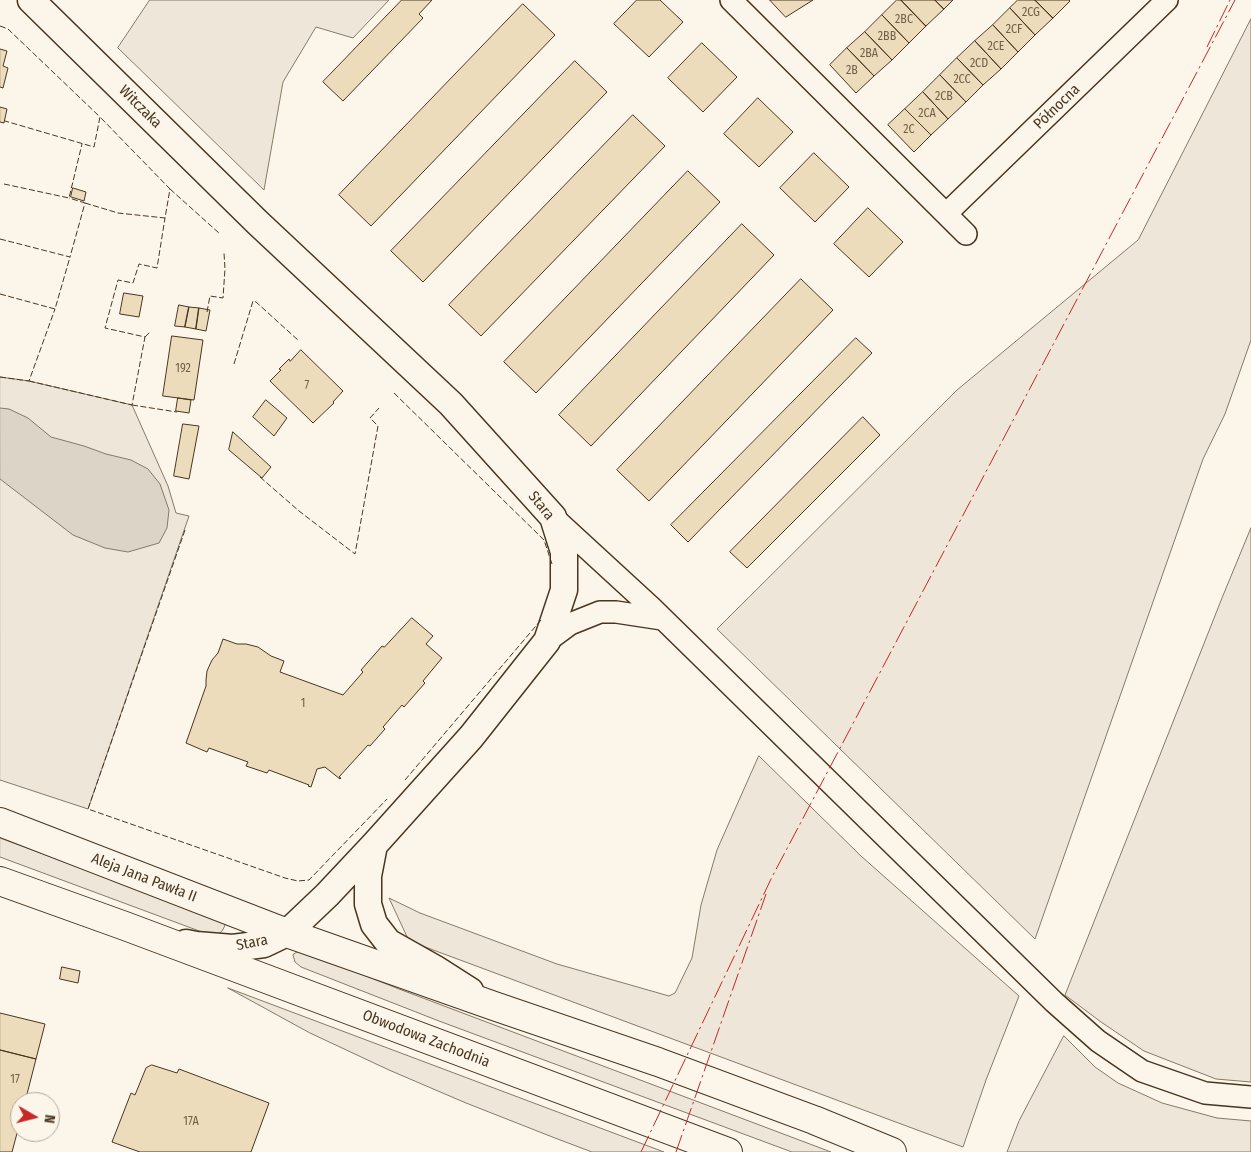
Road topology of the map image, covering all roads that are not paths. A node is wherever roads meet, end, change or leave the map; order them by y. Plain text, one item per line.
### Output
1 (731, 0) edge
2 (1167, 0) edge
3 (27, 1) edge
4 (946, 214) junction
5 (249, 215) joint
6 (966, 234) dead end
7 (553, 517) junction
8 (662, 619) junction
9 (547, 642) junction
10 (0, 822) edge
11 (374, 845) junction
12 (0, 882) edge
13 (125, 926) junction
14 (287, 933) junction
15 (494, 1006) junction
16 (1251, 1097) edge
17 (720, 1150) edge
18 (892, 1152) edge

1 - 4 street
2 - 4 street, Północna
3 - 5 street, Witczaka
4 - 6 street
5 - 7 street, Stara
7 - 8 street
7 - 9 street, Stara
8 - 9 street
8 - 16 street
9 - 11 street, Stara
10 - 14 main road, Aleja Jana Pawła II
11 - 14 street, Stara
11 - 15 street
12 - 13 main road
13 - 14 street, Stara
13 - 17 main road, Obwodowa Zachodnia
14 - 15 main road
15 - 18 main road

